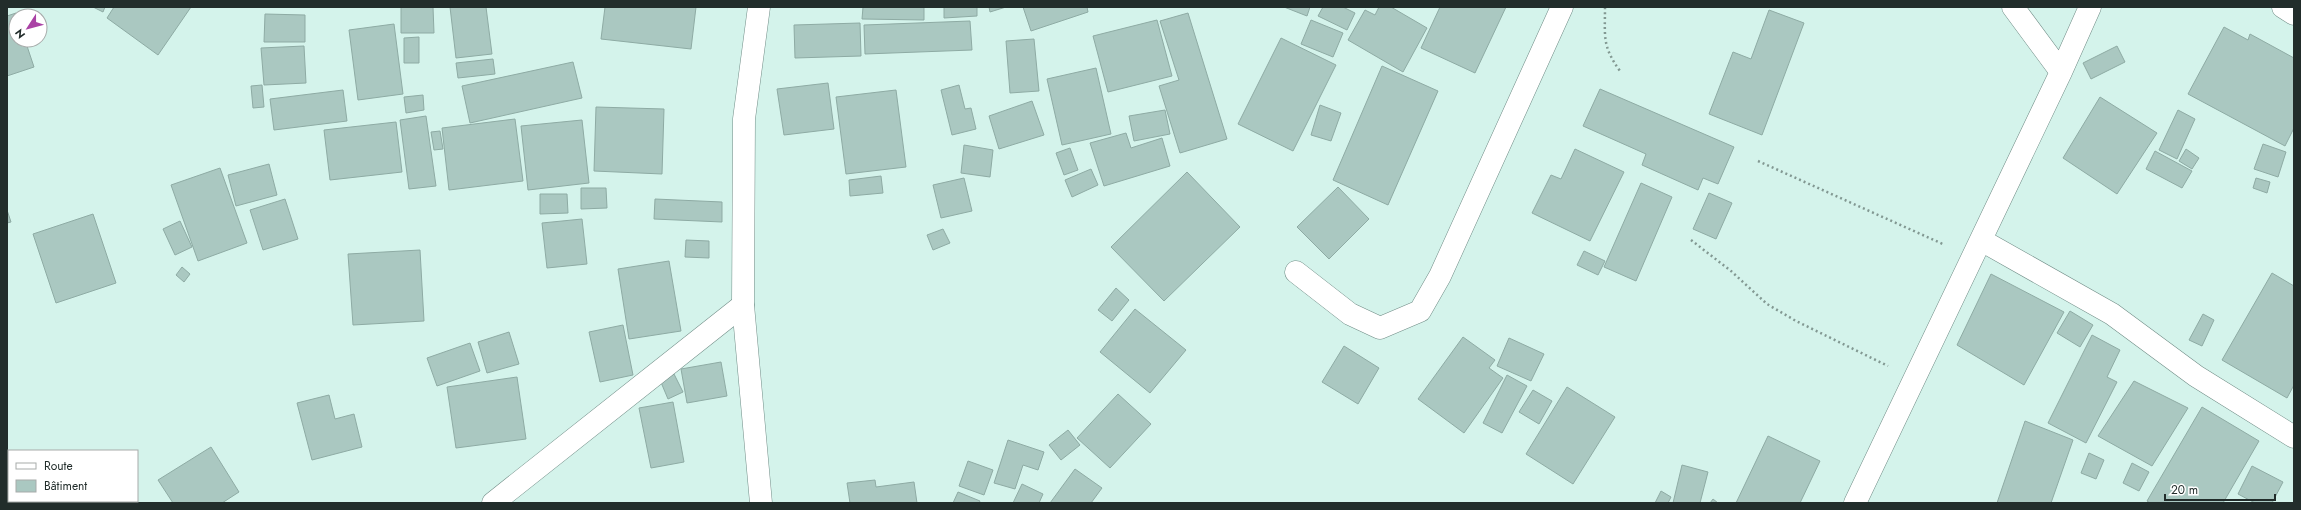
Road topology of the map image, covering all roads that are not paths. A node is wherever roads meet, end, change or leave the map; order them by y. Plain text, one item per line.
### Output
1 (759, 7) edge
2 (1562, 7) edge
3 (2013, 7) edge
4 (2090, 7) edge
5 (2283, 7) edge
6 (2294, 14) edge
7 (2061, 72) junction
8 (1977, 249) junction
9 (1296, 272) dead end
10 (743, 305) junction
11 (2294, 437) edge
12 (493, 503) edge
13 (761, 503) edge
14 (1855, 503) edge

1 - 10 street
2 - 9 street
3 - 7 street
4 - 7 street
5 - 6 street
7 - 8 street
8 - 11 street
8 - 14 street
10 - 12 street
10 - 13 street

